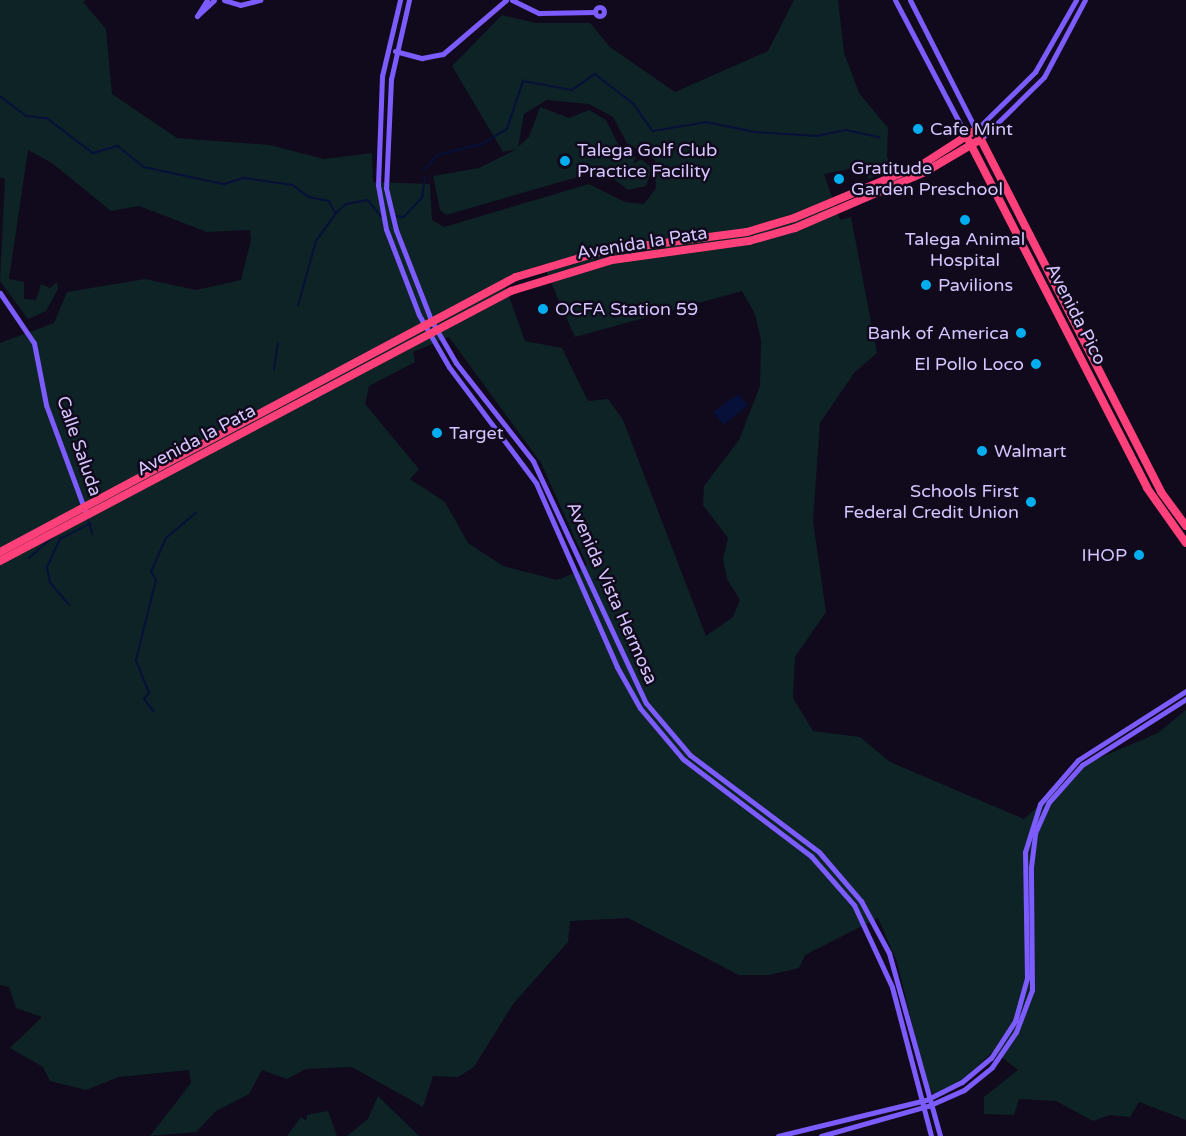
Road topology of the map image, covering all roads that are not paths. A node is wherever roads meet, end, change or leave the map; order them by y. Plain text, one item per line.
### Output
1 (207, 0) edge
2 (214, 0) edge
3 (224, 0) edge
4 (261, 0) edge
5 (400, 0) edge
6 (409, 0) edge
7 (506, 0) edge
8 (512, 0) edge
9 (895, 0) edge
10 (910, 0) edge
11 (1076, 0) edge
12 (1085, 0) edge
13 (595, 12) dead end
14 (387, 50) junction
15 (396, 52) junction
16 (976, 130) junction
17 (981, 139) junction
18 (969, 141) junction
19 (866, 189) junction
20 (856, 204) junction
21 (0, 293) edge
22 (427, 322) junction
23 (432, 332) junction
24 (85, 509) junction
25 (1186, 525) edge
26 (1186, 543) edge
27 (0, 552) edge
28 (0, 561) edge
29 (1186, 691) edge
30 (1186, 699) edge
31 (926, 1100) junction
32 (918, 1102) junction
33 (928, 1106) junction
34 (920, 1109) junction
35 (778, 1136) edge
36 (821, 1136) edge
37 (932, 1136) edge
38 (940, 1136) edge

1 - 2 main road
3 - 4 main road
5 - 14 main road, Avenida Vista Hermosa
6 - 15 main road, Avenida Vista Hermosa
7 - 15 main road
8 - 13 main road
9 - 18 main road, Avenida Pico
10 - 16 main road, Avenida Pico
11 - 16 main road, Avenida la Pata
12 - 17 main road, Avenida la Pata
14 - 15 main road
14 - 22 main road, Avenida Vista Hermosa
15 - 22 main road, Avenida Vista Hermosa
16 - 17 highway, Avenida Pico
16 - 18 highway, Avenida la Pata
17 - 18 highway, Avenida la Pata
17 - 25 highway, Avenida Pico
18 - 19 highway, Avenida la Pata
18 - 20 highway, Avenida la Pata
18 - 26 highway, Avenida Pico
19 - 20 highway
19 - 22 highway, Avenida la Pata
20 - 23 highway, Avenida la Pata
21 - 24 main road, Calle Saluda
22 - 23 main road, Avenida Vista Hermosa
22 - 24 highway, Avenida la Pata
23 - 24 highway, Avenida la Pata
23 - 31 main road, Avenida Vista Hermosa
23 - 32 main road, Avenida Vista Hermosa
24 - 27 highway, Avenida la Pata
24 - 28 highway, Avenida la Pata
29 - 31 main road
30 - 33 main road
31 - 32 main road
31 - 33 main road, Avenida Vista Hermosa
32 - 34 main road, Avenida Vista Hermosa
32 - 35 main road
33 - 34 main road
33 - 38 main road, Avenida Vista Hermosa
34 - 36 main road
34 - 37 main road, Avenida Vista Hermosa

